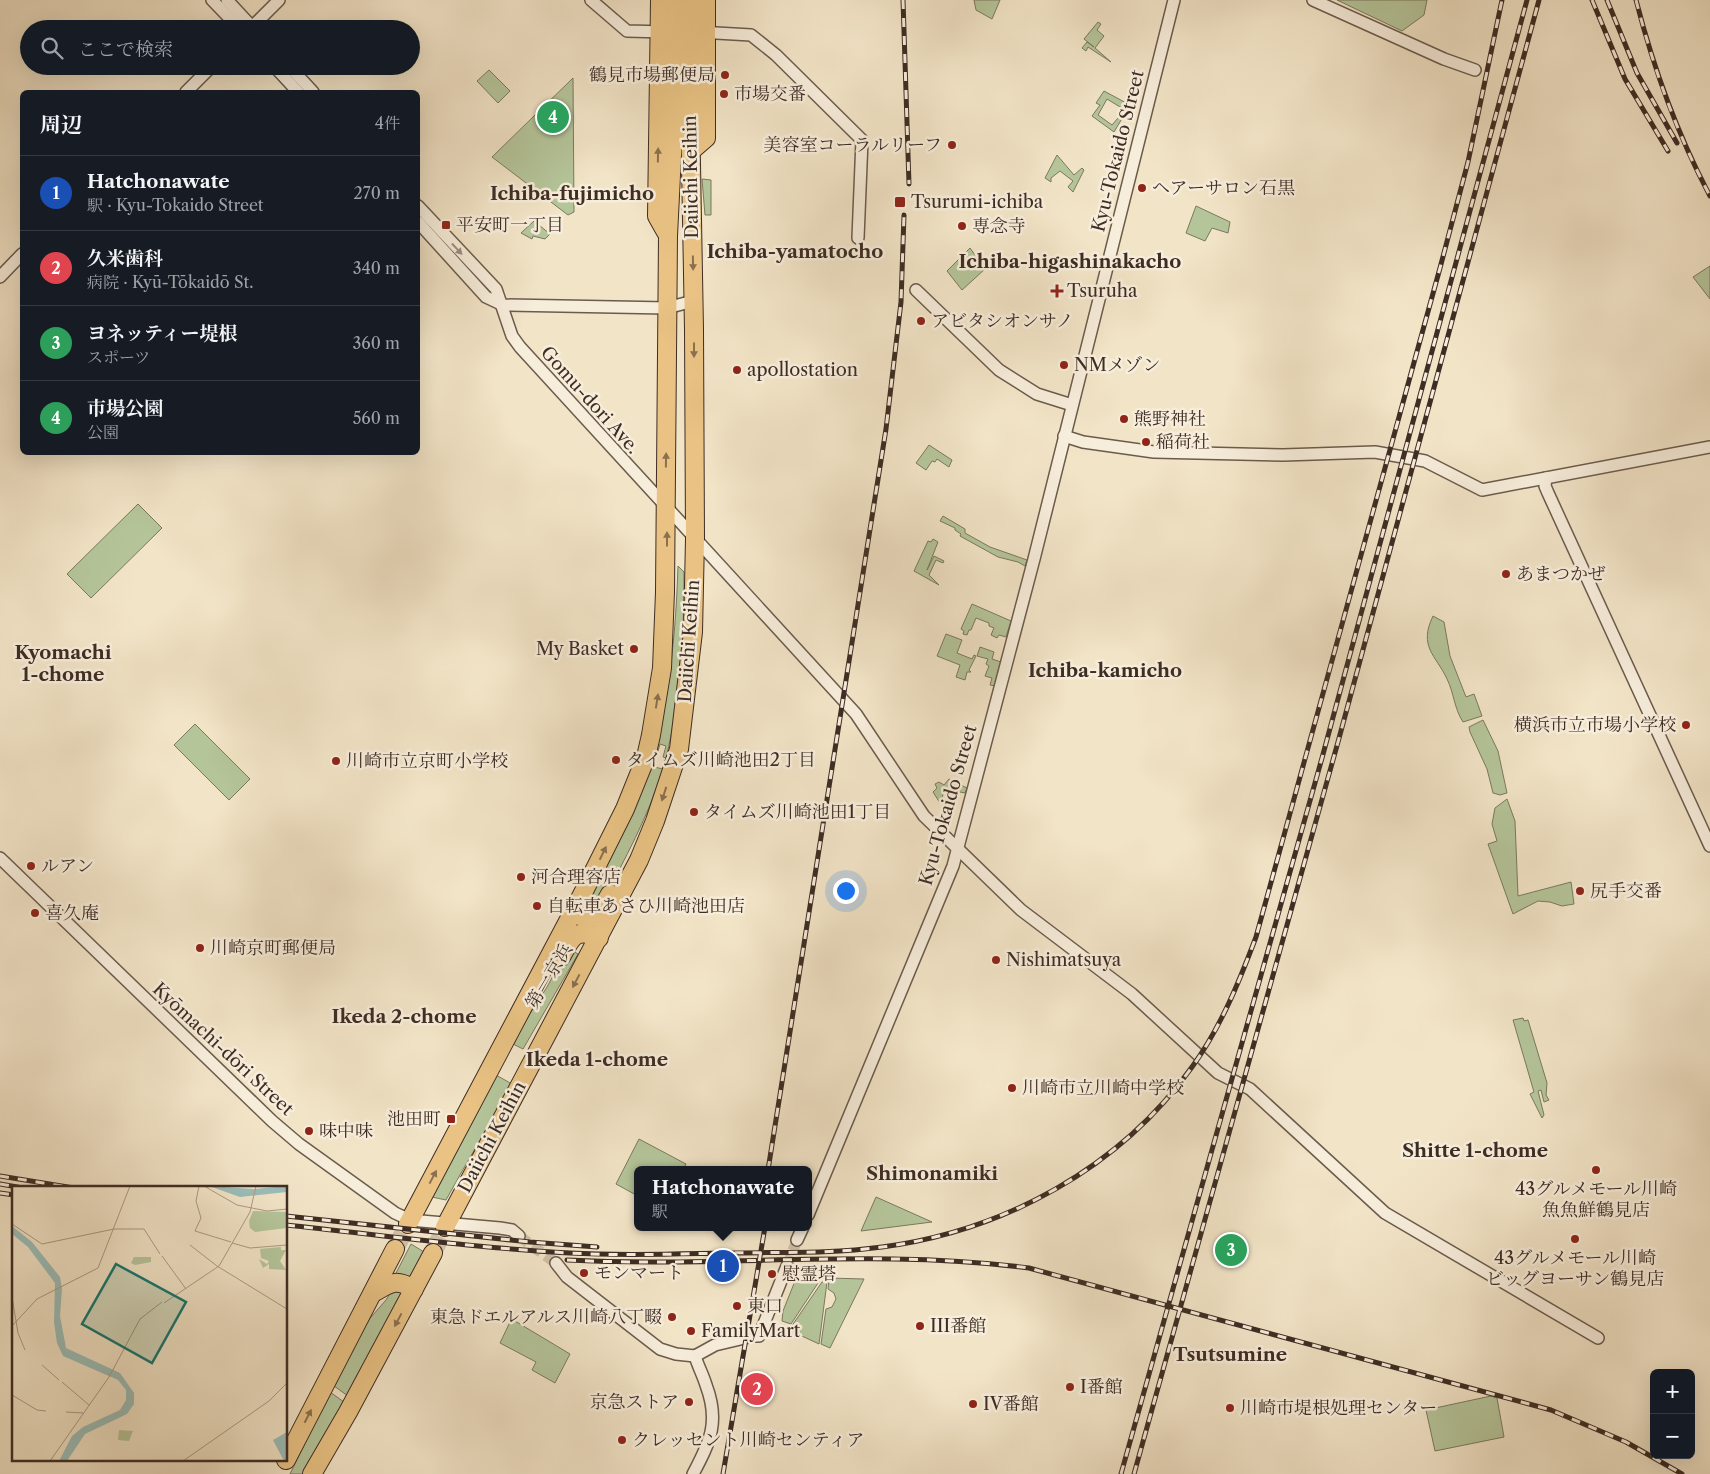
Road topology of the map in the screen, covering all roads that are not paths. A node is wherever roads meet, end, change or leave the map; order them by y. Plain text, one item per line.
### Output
1 (212, 0) edge
2 (227, 0) edge
3 (279, 0) edge
4 (591, 0) edge
5 (660, 0) edge
6 (675, 0) edge
7 (688, 0) edge
8 (706, 0) edge
9 (1174, 0) edge
10 (1313, 0) edge
11 (231, 20) edge
12 (245, 20) edge
13 (260, 20) edge
14 (683, 32) junction
15 (1475, 70) dead end
16 (203, 75) edge
17 (282, 75) edge
18 (297, 75) edge
19 (188, 90) edge
20 (296, 90) edge
21 (311, 90) edge
22 (420, 208) edge
23 (420, 224) edge
24 (858, 238) dead end
25 (20, 256) edge
26 (0, 277) edge
27 (916, 290) dead end
28 (693, 301) junction
29 (503, 305) junction
30 (668, 308) junction
31 (1072, 405) junction
32 (1064, 436) junction
33 (1710, 447) edge
34 (1546, 478) junction
35 (666, 509) junction
36 (695, 539) junction
37 (655, 821) junction
38 (1710, 846) edge
39 (957, 847) junction
40 (0, 858) edge
41 (572, 912) junction
42 (598, 938) junction
43 (507, 1036) junction
44 (812, 1205) edge
45 (409, 1222) junction
46 (446, 1225) junction
47 (801, 1231) edge
48 (519, 1236) tunnel mouth
49 (797, 1240) tunnel mouth
50 (396, 1249) tunnel mouth
51 (433, 1253) tunnel mouth
52 (556, 1264) tunnel mouth
53 (787, 1266) tunnel mouth
54 (414, 1289) junction
55 (372, 1293) junction
56 (1598, 1338) dead end
57 (695, 1356) junction
58 (288, 1456) edge
59 (285, 1462) edge
60 (279, 1474) edge
61 (312, 1474) edge
62 (693, 1474) edge

1 - 11 street
2 - 12 street
3 - 13 street
4 - 14 street
5 - 14 highway
6 - 14 highway, Daiichi Keihin
7 - 14 highway, Daiichi Keihin
8 - 14 highway
9 - 31 street, Kyu-Tokaido Street
10 - 15 street
14 - 24 street
14 -> 28 highway, Daiichi Keihin
30 -> 14 highway, Daiichi Keihin
16 - 19 street
17 - 20 street
18 - 21 street
22 -> 29 street, Gomu-dori Ave.
23 - 29 street
25 - 26 street
27 - 31 street
28 - 30 street
28 -> 36 highway, Daiichi Keihin
29 - 30 street
29 - 35 street, Gomu-dori Ave.
35 -> 30 highway, Daiichi Keihin
31 - 32 street, Kyu-Tokaido Street
32 - 34 street
32 - 39 street, Kyu-Tokaido Street
33 - 34 street
34 - 38 street
35 - 36 street, Gomu-dori Ave.
41 -> 35 highway, Daiichi Keihin
36 -> 37 highway, Daiichi Keihin
36 - 39 street, Gomu-dori Ave.
37 - 41 highway
37 - 42 highway, Daiichi Keihin
39 - 44 street, Kyu-Tokaido Street
39 - 56 street, Gomu-dori Ave.
40 - 45 street, Kyōmachi-dōri Street
41 - 43 highway, Daiichi Keihin
42 - 43 highway, 第一京浜
42 -> 46 highway, Daiichi Keihin
45 -> 43 highway, Daiichi Keihin
45 - 46 street, Kyōmachi-dōri Street
46 - 48 street, Kyōmachi-dōri Street
47 - 49 street
50 - 55 highway
51 - 54 highway
52 - 57 street
53 - 57 street
54 - 55 highway
54 -> 61 highway
58 -> 55 highway
57 - 62 street
59 - 60 highway

